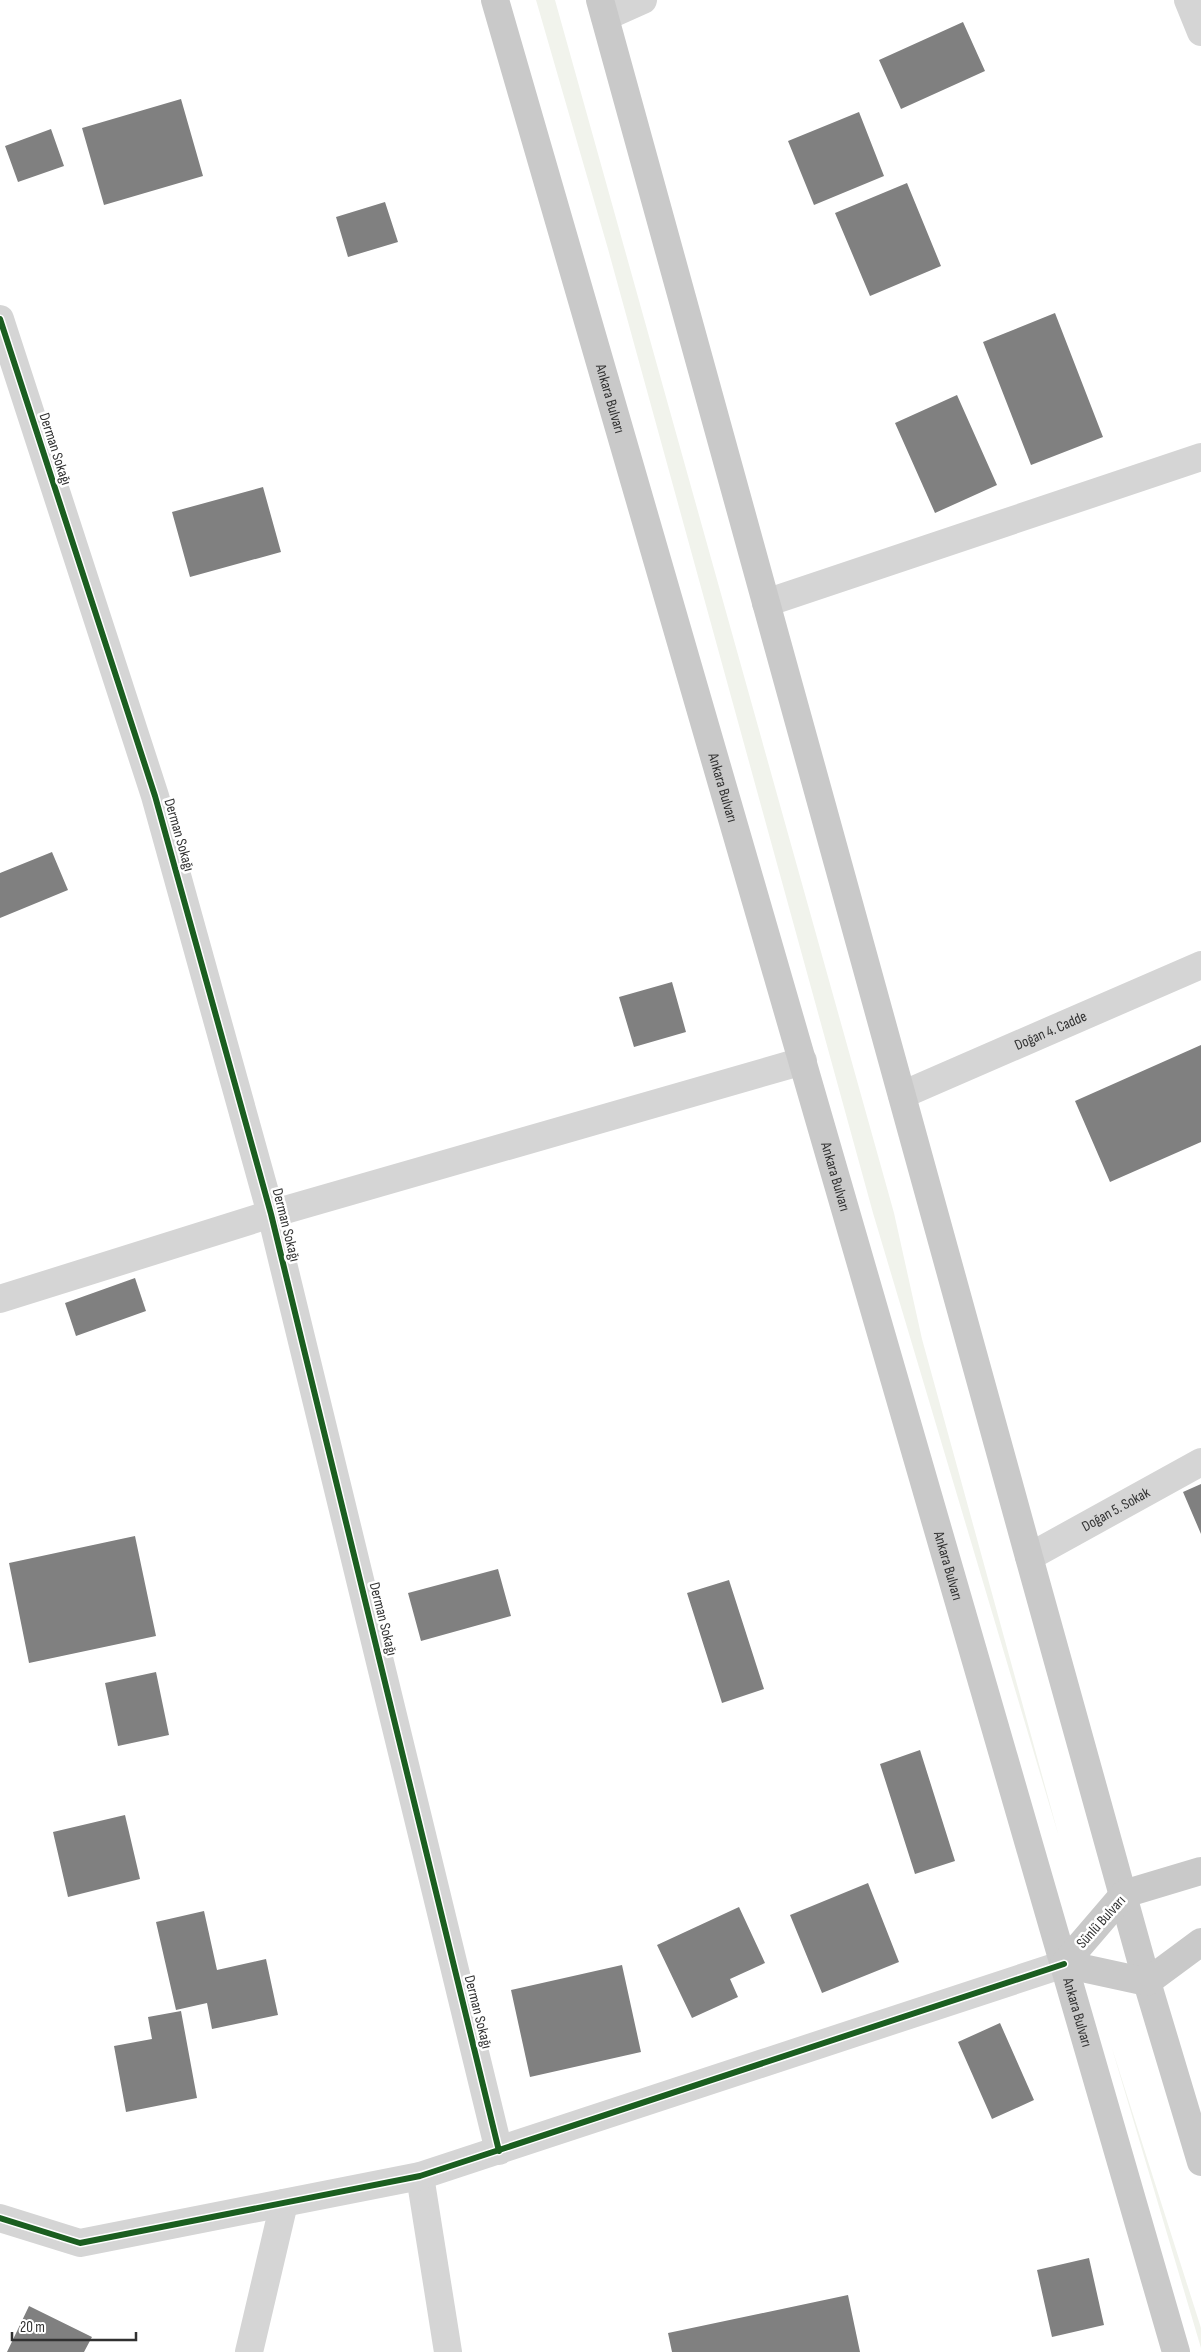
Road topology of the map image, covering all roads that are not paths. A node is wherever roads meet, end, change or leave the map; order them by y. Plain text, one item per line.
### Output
1 (495, 0) edge
2 (644, 0) edge
3 (1188, 0) edge
4 (603, 8) edge
5 (1201, 32) edge
6 (0, 319) edge
7 (1201, 457) edge
8 (766, 603) junction
9 (1201, 965) edge
10 (803, 1061) junction
11 (902, 1094) junction
12 (271, 1214) junction
13 (0, 1299) edge
14 (1201, 1462) edge
15 (1029, 1557) junction
16 (1201, 1871) edge
17 (1124, 1894) junction
18 (1201, 1942) edge
19 (1064, 1964) junction
20 (1147, 1982) junction
21 (500, 2151) junction
22 (1201, 2162) edge
23 (420, 2176) junction
24 (284, 2203) junction
25 (0, 2218) edge
26 (249, 2352) edge
27 (448, 2352) edge
28 (1176, 2352) edge

1 - 10 main road, Ankara Bulvarı
2 - 4 street
3 - 5 street
4 - 8 main road
6 - 12 street, Derman Sokağı
7 - 8 street
8 - 11 main road
9 - 11 street, Doğan 4. Cadde
10 - 12 street
10 - 19 main road, Ankara Bulvarı
11 - 15 main road
12 - 13 street
12 - 21 street, Derman Sokağı
14 - 15 street, Doğan 5. Sokak
15 - 17 main road
16 - 17 main road, Sünlü Bulvarı
17 - 19 main road, Sünlü Bulvarı
17 - 20 main road
18 - 20 main road
19 - 20 main road
19 - 21 street
19 - 28 main road, Ankara Bulvarı
20 - 22 main road
21 - 23 street
23 - 24 street
23 - 27 street
24 - 25 street
24 - 26 street

